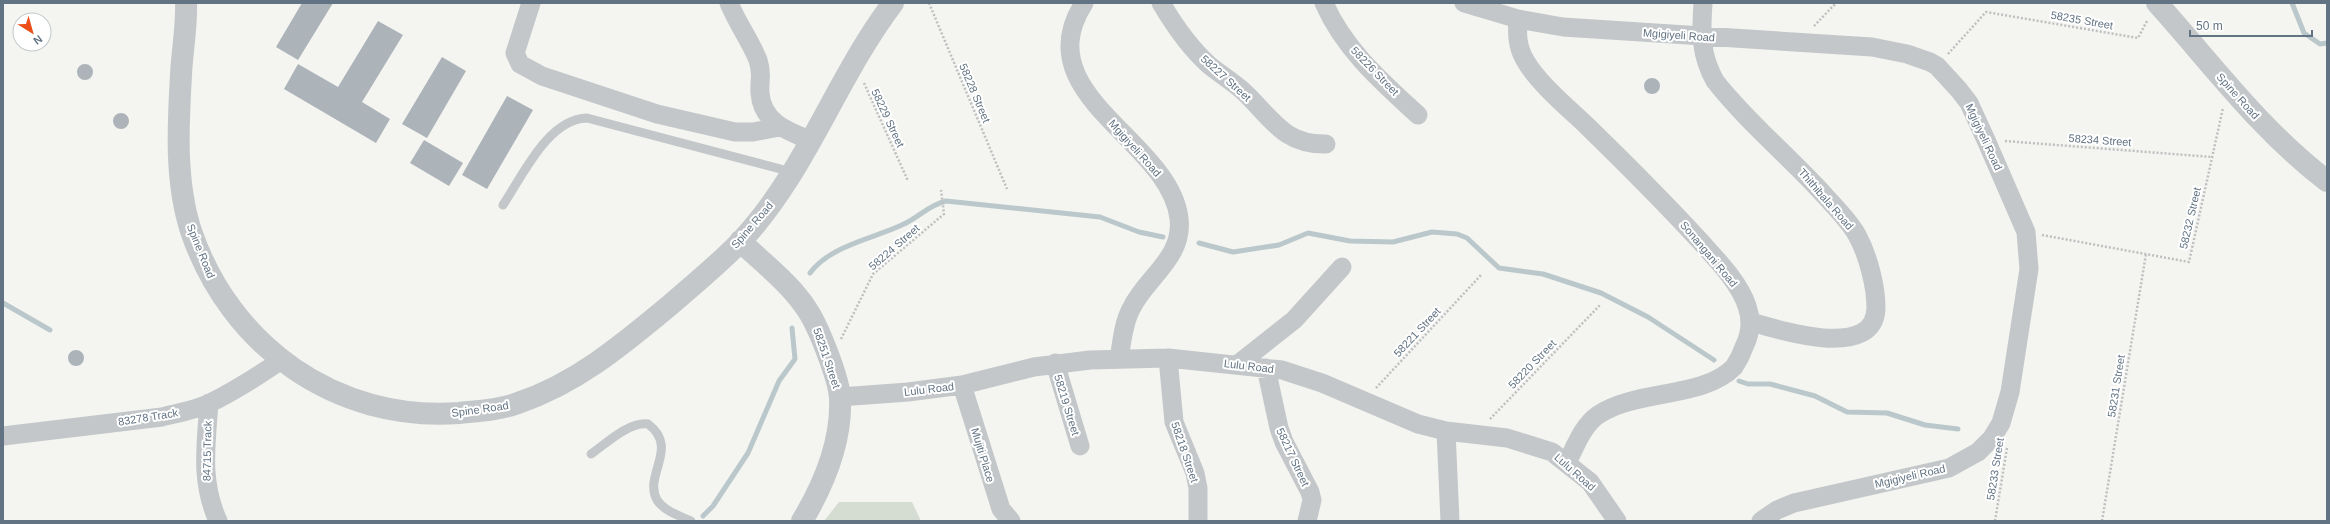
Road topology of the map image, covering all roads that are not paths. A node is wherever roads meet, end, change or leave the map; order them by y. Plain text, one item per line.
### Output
1 (186, 3) edge
2 (531, 3) edge
3 (729, 3) edge
4 (893, 3) edge
5 (1084, 3) edge
6 (1161, 3) edge
7 (1324, 3) edge
8 (1464, 3) edge
9 (1703, 3) edge
10 (2157, 3) edge
11 (1518, 19) junction
12 (1700, 36) junction
13 (1418, 115) dead end
14 (779, 127) junction
15 (810, 140) junction
16 (1326, 144) dead end
17 (792, 172) junction
18 (2327, 181) edge
19 (503, 205) dead end
20 (740, 241) junction
21 (1342, 267) dead end
22 (1751, 322) junction
23 (1168, 358) junction
24 (1119, 359) junction
25 (280, 361) junction
26 (1055, 364) junction
27 (1236, 365) junction
28 (1266, 368) junction
29 (962, 385) junction
30 (840, 397) junction
31 (209, 403) junction
32 (1446, 431) junction
33 (3, 436) edge
34 (1080, 446) dead end
35 (591, 454) dead end
36 (1567, 463) junction
37 (207, 489) junction
38 (204, 521) edge
39 (218, 521) edge
40 (691, 521) edge
41 (802, 521) edge
42 (1011, 521) edge
43 (1198, 521) edge
44 (1307, 521) edge
45 (1450, 521) edge
46 (1617, 521) edge
47 (1761, 521) edge

1 - 25 street, Spine Road
2 - 14 street
3 - 14 street
4 - 15 street, Spine Road
5 - 24 street, Mgigiyeli Road
6 - 16 street, 58227 Street
7 - 13 street, 58226 Street
8 - 11 street, Mgigiyeli Road
9 - 12 street, Thithibala Road
10 - 18 street, Spine Road
11 - 12 street, Mgigiyeli Road
11 - 22 street, Sonangani Road
12 - 22 street, Thithibala Road
12 - 47 street, Mgigiyeli Road
14 - 15 street
15 - 17 street, Spine Road
17 - 19 lane
17 - 20 street, Spine Road
20 - 25 street, Spine Road
20 - 30 street, 58251 Street
21 - 27 street
22 - 36 street, Sonangani Road
23 - 24 street, Lulu Road
23 - 27 street, Lulu Road
23 - 43 street, 58218 Street
24 - 26 street, Lulu Road
25 - 31 street, 83278 Track
26 - 29 street, Lulu Road
26 - 34 street, 58219 Street
27 - 28 street, Lulu Road
28 - 32 street, Lulu Road
28 - 44 street, 58217 Street
29 - 30 street, Lulu Road
29 - 42 street, Mujiti Place
30 - 41 street, 58251 Street
31 - 33 street, 83278 Track
31 - 37 street, 84715 Track
32 - 36 street, Lulu Road
32 - 45 street
35 - 40 lane
36 - 46 street, Lulu Road
37 - 38 street
37 - 39 street, 84715 Track

